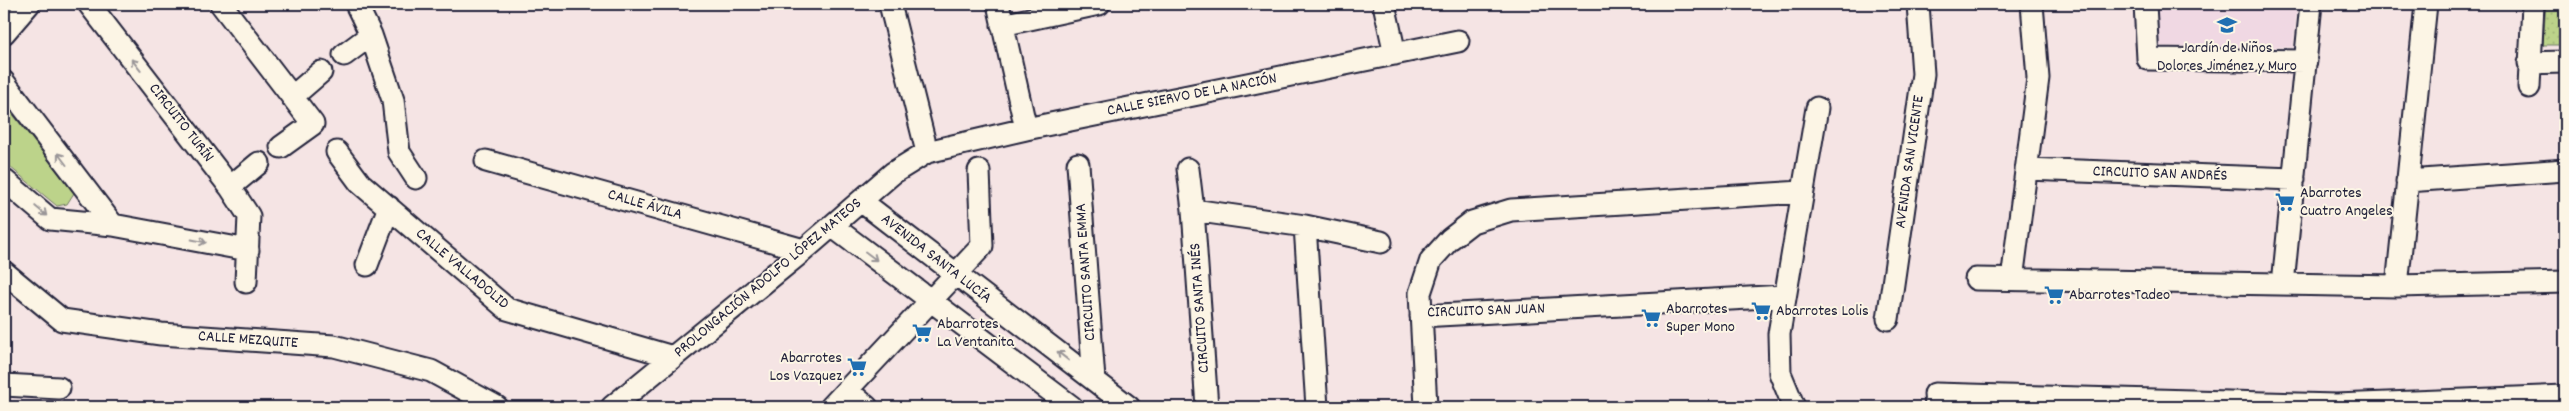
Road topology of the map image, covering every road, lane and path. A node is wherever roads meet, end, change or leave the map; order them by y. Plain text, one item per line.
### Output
1 (29, 4) edge
2 (89, 4) edge
3 (221, 4) edge
4 (356, 4) edge
5 (890, 4) edge
6 (998, 4) edge
7 (1099, 4) edge
8 (1384, 4) edge
9 (1918, 4) edge
10 (2032, 4) edge
11 (2145, 4) edge
12 (2311, 4) edge
13 (2426, 4) edge
14 (2533, 4) edge
15 (1002, 25) junction
16 (4, 33) edge
17 (371, 35) junction
18 (1458, 41) dead end
19 (1395, 54) junction
20 (344, 55) dead end
21 (2306, 61) junction
22 (2565, 62) edge
23 (2529, 63) junction
24 (321, 72) dead end
25 (4, 82) edge
26 (2530, 87) dead end
27 (292, 97) junction
28 (1817, 108) dead end
29 (1026, 129) junction
30 (281, 147) dead end
31 (337, 152) dead end
32 (927, 152) junction
33 (486, 161) dead end
34 (259, 163) dead end
35 (1078, 164) dead end
36 (1188, 169) dead end
37 (2026, 169) junction
38 (2565, 170) edge
39 (979, 171) dead end
40 (416, 178) dead end
41 (2294, 179) junction
42 (4, 180) edge
43 (2407, 181) junction
44 (230, 187) junction
45 (1802, 192) junction
46 (861, 202) junction
47 (389, 207) junction
48 (1193, 210) junction
49 (113, 225) junction
50 (832, 226) junction
51 (1305, 226) junction
52 (1381, 242) dead end
53 (248, 250) junction
54 (804, 250) junction
55 (367, 265) dead end
56 (4, 272) edge
57 (955, 274) junction
58 (1976, 279) dead end
59 (2012, 280) junction
60 (246, 282) dead end
61 (2565, 282) edge
62 (2283, 284) junction
63 (2396, 286) junction
64 (1786, 296) junction
65 (931, 300) junction
66 (1421, 316) junction
67 (1888, 319) dead end
68 (673, 357) junction
69 (1094, 380) junction
70 (4, 385) edge
71 (59, 388) dead end
72 (847, 390) junction
73 (2565, 396) edge
74 (1936, 401) edge
75 (2472, 403) edge
76 (2210, 404) edge
77 (2336, 406) edge
78 (497, 407) edge
79 (612, 407) edge
80 (831, 407) edge
81 (867, 407) edge
82 (1072, 407) edge
83 (1129, 407) edge
84 (1207, 407) edge
85 (1316, 407) edge
86 (1426, 407) edge
87 (1789, 407) edge

1 - 16 street
44 -> 2 street, CIRCUITO TURÍN
3 - 27 street
4 - 17 street
5 - 32 street
6 - 15 street
7 - 15 street
8 - 19 street
9 - 67 street, AVENIDA SAN VICENTE
10 - 37 street
11 - 21 street
12 - 21 street
13 - 43 street
14 - 23 street
15 - 29 street
17 - 20 street
17 - 40 street
18 - 19 street, CALLE SIERVO DE LA NACIÓN
19 - 29 street, CALLE SIERVO DE LA NACIÓN
21 - 41 street
22 - 23 street
23 - 26 street
24 - 27 street
49 -> 25 street
27 - 30 street
28 - 45 street
29 - 32 street, CALLE SIERVO DE LA NACIÓN
31 - 47 street, CALLE VALLADOLID
32 - 46 street, PROLONGACIÓN ADOLFO LÓPEZ MATEOS
33 - 54 street, CALLE ÁVILA
34 - 44 street
35 - 69 street, CIRCUITO SANTA EMMA
36 - 48 street, CIRCUITO SANTA INÉS
37 - 41 street, CIRCUITO SAN ANDRÉS
37 - 59 street
38 - 43 street
39 - 57 street
41 - 62 street
42 -> 49 street
43 - 63 street
44 - 53 street, CIRCUITO TURÍN
45 - 64 street
45 - 66 street, CIRCUITO SAN JUAN
46 - 50 street, PROLONGACIÓN ADOLFO LÓPEZ MATEOS
46 - 57 street, AVENIDA SANTA LUCÍA
47 - 55 street
47 - 68 street, CALLE VALLADOLID
48 - 51 street
48 - 84 street, CIRCUITO SANTA INÉS
49 -> 53 street
50 - 54 street, PROLONGACIÓN ADOLFO LÓPEZ MATEOS
50 -> 65 street
51 - 52 street
51 - 85 street
53 - 60 street, CIRCUITO TURÍN
54 - 68 street, PROLONGACIÓN ADOLFO LÓPEZ MATEOS
56 - 78 street, CALLE MEZQUITE
57 - 65 street
69 -> 57 street, AVENIDA SANTA LUCÍA
58 - 59 street
59 - 62 street
61 - 63 street
62 - 63 street
64 - 66 street, CIRCUITO SAN JUAN
64 - 87 street
65 - 72 street
65 - 82 street
66 - 86 street
68 - 79 street, PROLONGACIÓN ADOLFO LÓPEZ MATEOS
69 - 83 street, AVENIDA SANTA LUCÍA
70 - 71 street
72 - 80 street
72 - 81 street
73 - 75 street
74 - 76 street
75 - 77 street
76 - 77 street

